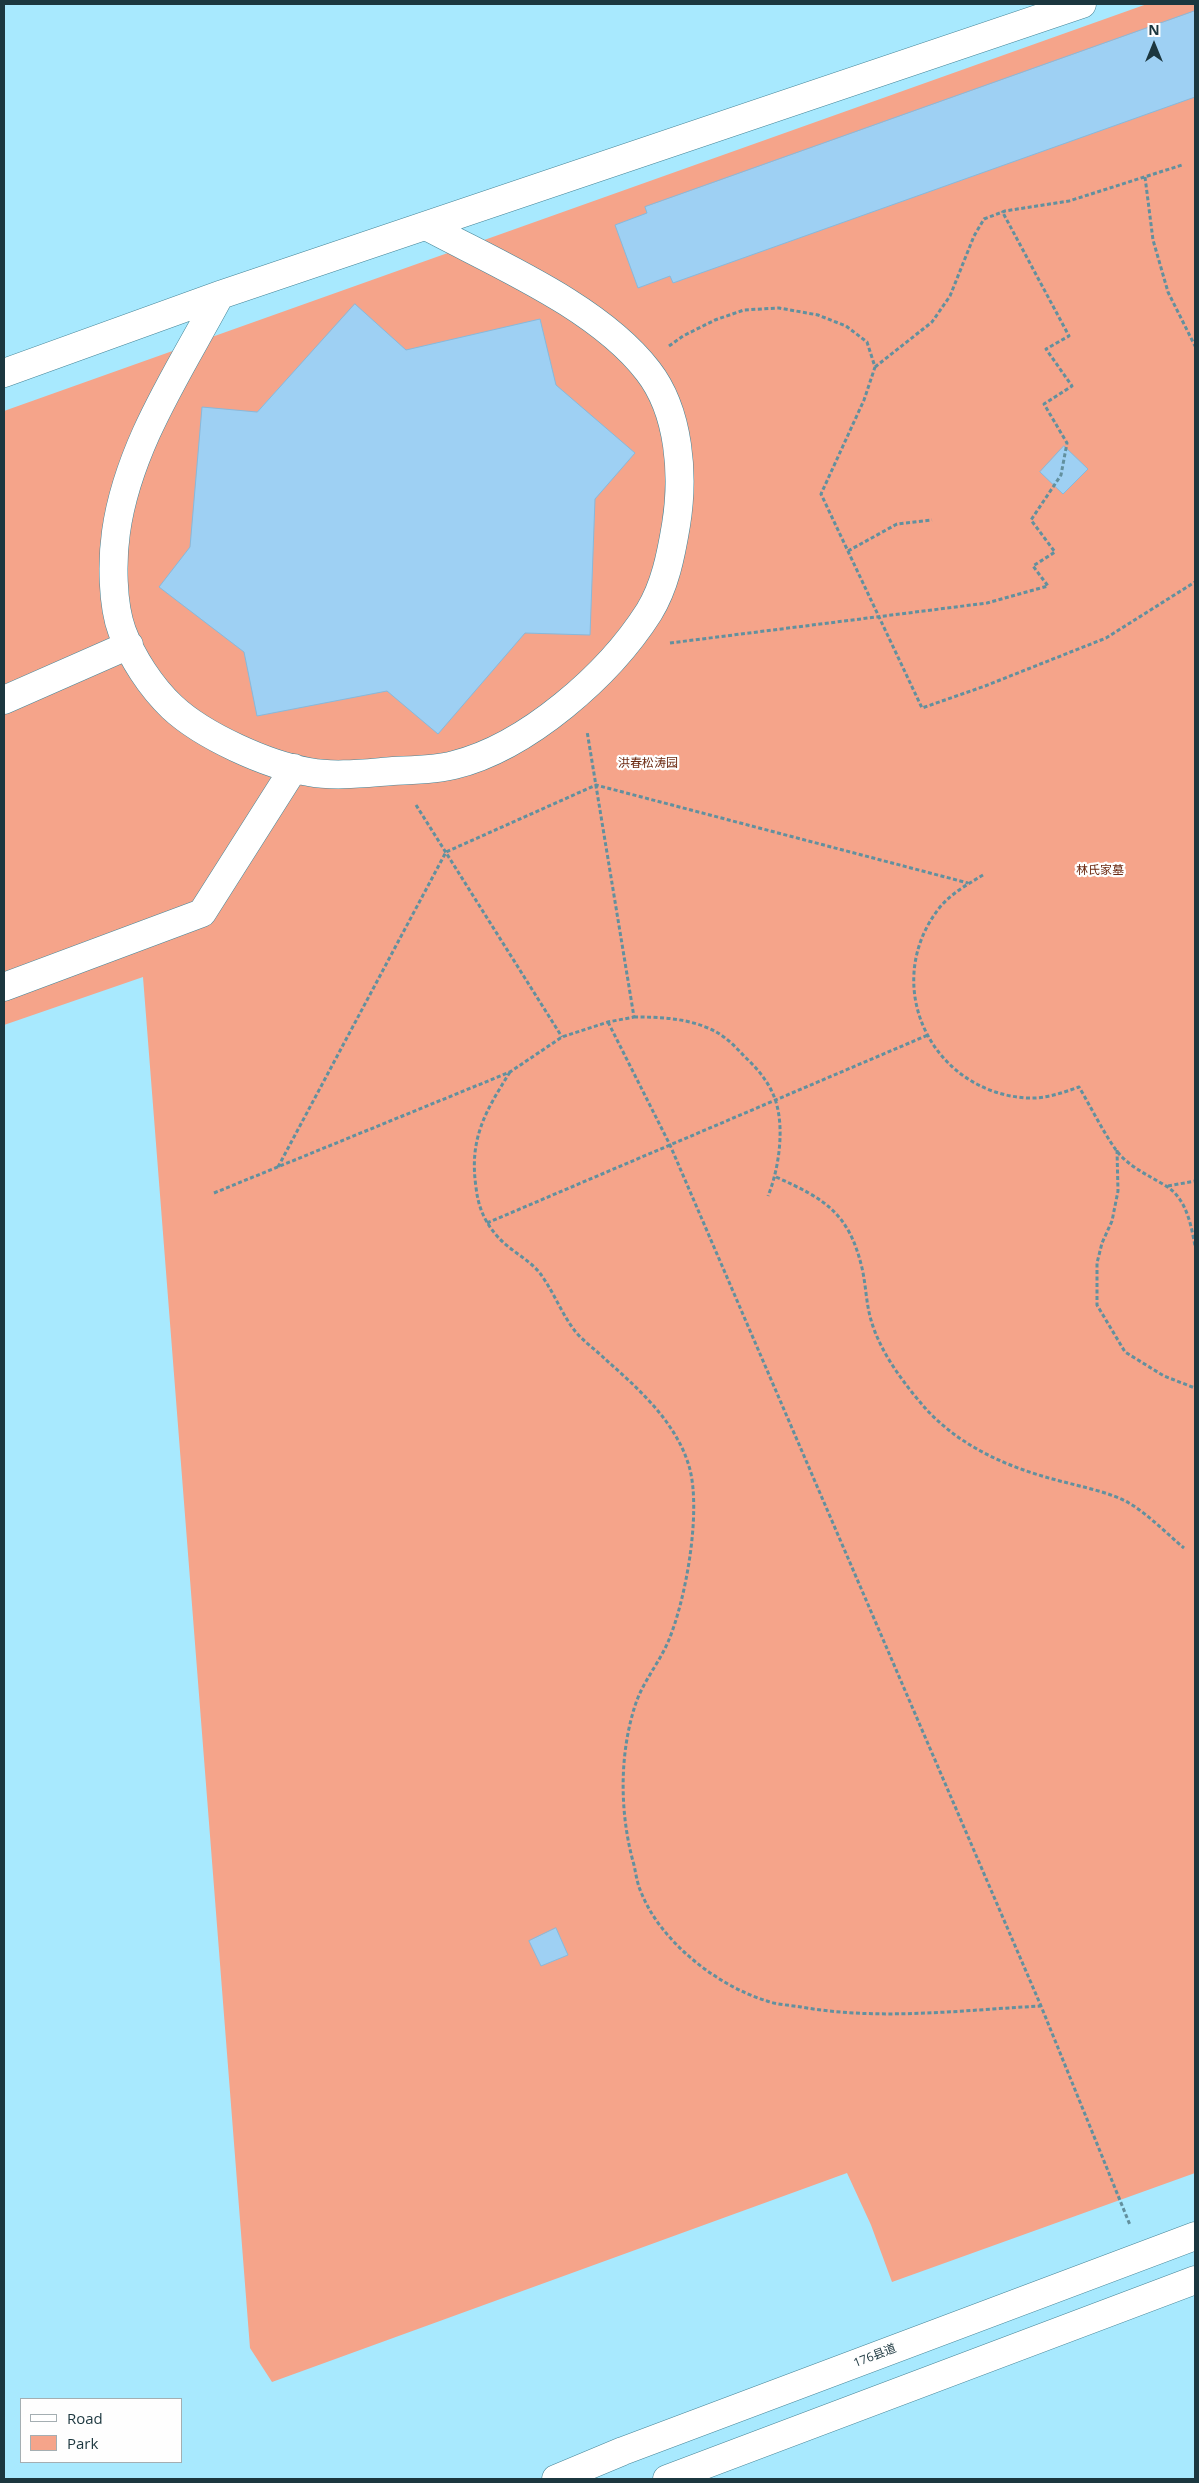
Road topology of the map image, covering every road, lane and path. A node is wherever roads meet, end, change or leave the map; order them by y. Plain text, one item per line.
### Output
1 (1082, 4) edge
2 (1182, 165) dead end
3 (1145, 177) junction
4 (1002, 212) junction
5 (426, 226) junction
6 (220, 295) junction
7 (1195, 346) edge
8 (643, 366) junction
9 (875, 367) junction
10 (4, 373) edge
11 (932, 520) dead end
12 (848, 551) junction
13 (1195, 582) edge
14 (879, 617) junction
15 (129, 645) junction
16 (620, 649) junction
17 (580, 691) junction
18 (4, 700) edge
19 (294, 768) junction
20 (395, 771) junction
21 (596, 785) junction
22 (446, 852) junction
23 (983, 875) dead end
24 (968, 884) junction
25 (4, 988) edge
26 (634, 1017) junction
27 (608, 1022) junction
28 (928, 1035) junction
29 (562, 1037) junction
30 (510, 1072) junction
31 (775, 1100) junction
32 (670, 1145) junction
33 (1117, 1150) junction
34 (278, 1166) junction
35 (776, 1177) junction
36 (1195, 1181) edge
37 (1168, 1186) junction
38 (214, 1193) dead end
39 (768, 1196) dead end
40 (487, 1223) junction
41 (1195, 1246) edge
42 (1195, 1388) edge
43 (1184, 1548) dead end
44 (1041, 2006) junction
45 (1195, 2236) edge
46 (1143, 2256) junction
47 (1195, 2280) edge
48 (556, 2479) edge
49 (667, 2479) edge

1 - 5 street
2 - 3 path
3 - 4 path
3 - 7 path
4 - 9 path
4 - 14 path
5 - 6 street
5 - 8 street
6 - 10 street
6 - 15 street
8 - 9 path
8 - 16 street
9 - 12 path
11 - 12 path
12 - 14 path
13 - 14 path
14 - 16 path
15 - 18 street
15 - 19 street
16 - 17 street
17 - 20 street
17 - 21 path
19 - 20 street
19 - 25 street
20 - 22 path
21 - 22 path
21 - 24 path
21 - 26 path
22 - 29 path
22 - 34 path
23 - 24 path
24 - 28 path
26 - 27 path
26 - 31 path
27 - 29 path
27 - 32 path
28 - 31 path
28 - 33 path
29 - 30 path
30 - 34 path
30 - 40 path
31 - 32 path
31 - 35 path
32 - 40 path
32 - 44 path
33 - 37 path
33 - 42 path
34 - 38 path
35 - 39 path
35 - 43 path
36 - 37 path
37 - 41 path
40 - 44 path
44 - 46 path
45 - 46 street, 176县道
46 - 48 street, 176县道
47 - 49 street

